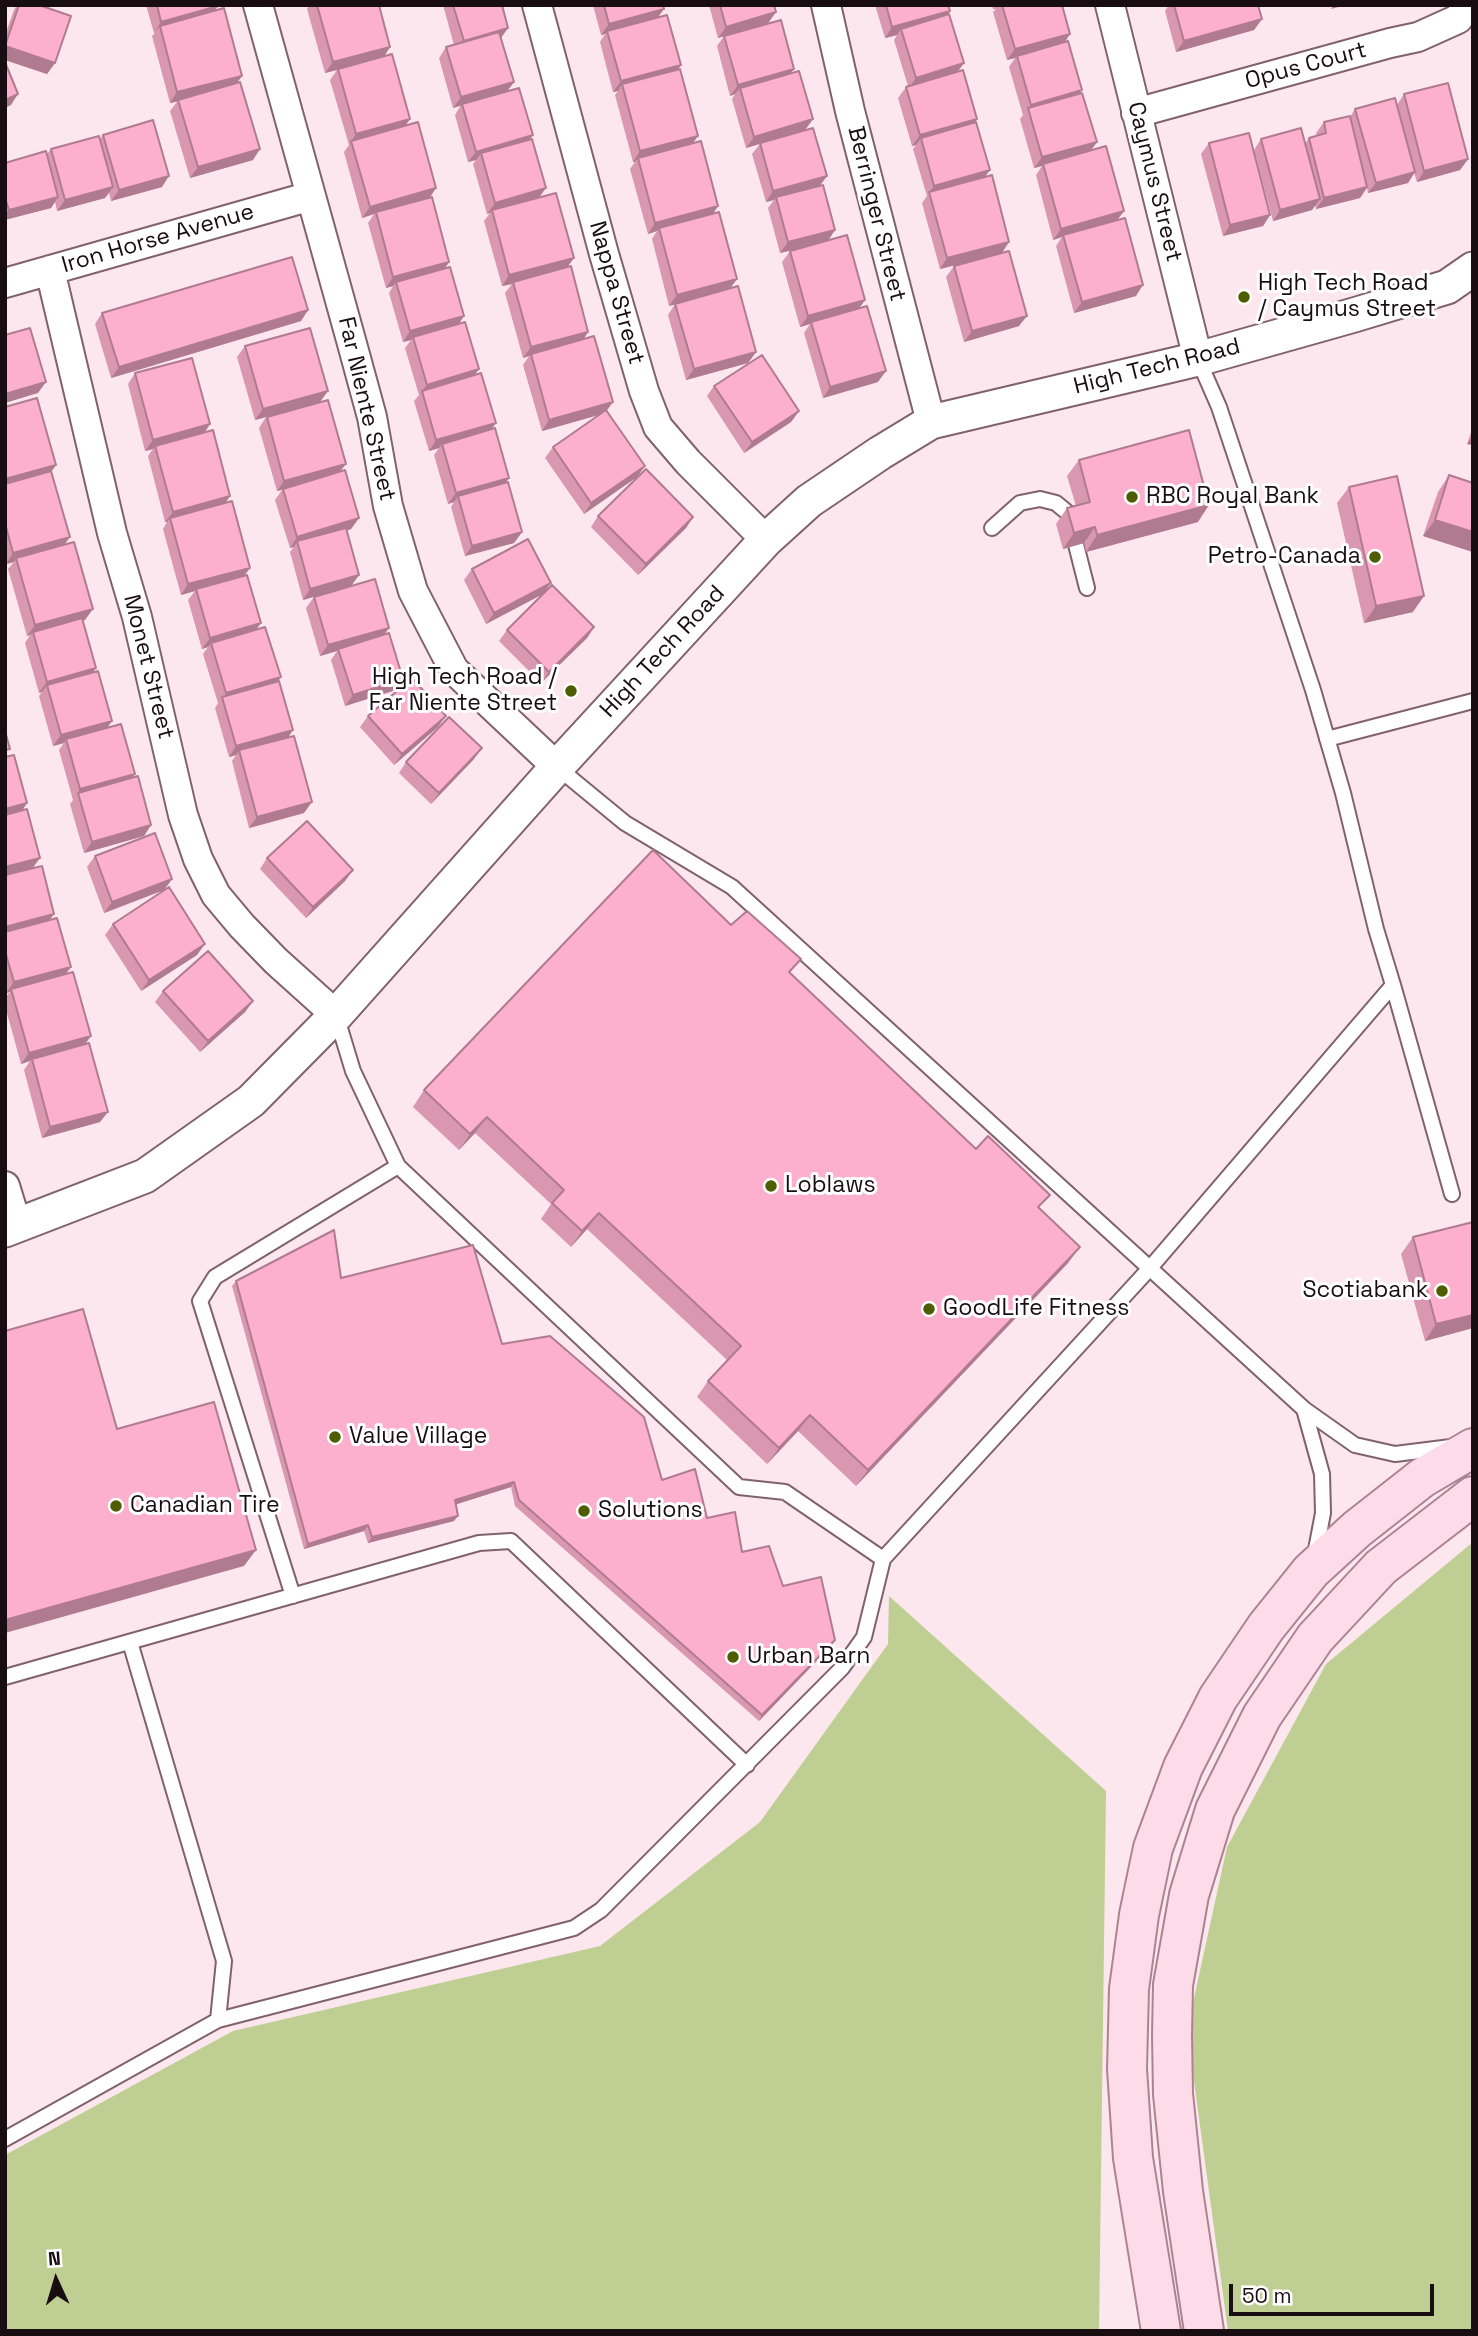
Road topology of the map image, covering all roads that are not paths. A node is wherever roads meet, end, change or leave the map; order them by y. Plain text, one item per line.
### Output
1 (258, 5) edge
2 (537, 5) edge
3 (825, 5) edge
4 (1110, 5) edge
5 (1468, 5) edge
6 (1136, 113) junction
7 (311, 196) junction
8 (50, 270) junction
9 (1464, 281) edge
10 (5, 283) edge
11 (1198, 359) junction
12 (931, 422) junction
13 (992, 528) dead end
14 (766, 540) junction
15 (1087, 588) dead end
16 (1473, 701) edge
17 (1327, 739) junction
18 (557, 767) junction
19 (1393, 985) junction
20 (337, 1015) junction
21 (398, 1166) junction
22 (5, 1186) edge
23 (1452, 1194) dead end
24 (11, 1227) edge
25 (1150, 1268) junction
26 (1304, 1409) junction
27 (1473, 1446) edge
28 (1473, 1496) edge
29 (883, 1559) junction
30 (1311, 1571) junction
31 (293, 1596) junction
32 (130, 1642) junction
33 (5, 1677) edge
34 (747, 1765) junction
35 (218, 2020) junction
36 (5, 2139) edge
37 (1205, 2326) edge
38 (1159, 2327) edge

1 - 7 street, Far Niente Street
2 - 14 street, Nappa Street
3 - 12 street, Berringer Street
4 - 6 street, Caymus Street
5 - 6 street, Opus Court
6 - 11 street, Caymus Street
7 - 8 street, Iron Horse Avenue
7 - 18 street, Far Niente Street
8 - 10 street, Iron Horse Avenue
8 - 20 street, Monet Street
9 - 11 street, High Tech Road
11 - 12 street, High Tech Road
11 - 17 lane
12 - 14 street, High Tech Road
13 - 15 lane
14 - 18 street, High Tech Road
16 - 17 lane
17 - 19 lane
18 - 20 street, High Tech Road
18 - 25 lane
19 - 23 lane
19 - 25 lane
20 - 21 lane
20 - 24 street, High Tech Road
21 - 29 lane
21 - 31 lane
22 - 24 street
25 - 26 lane
25 - 29 lane
26 - 27 lane
26 - 30 lane
27 - 30 main road
28 - 37 main road
29 - 34 lane
30 - 38 main road
31 - 32 lane
31 - 34 lane
32 - 33 lane
32 - 35 lane
34 - 35 lane
35 - 36 lane

